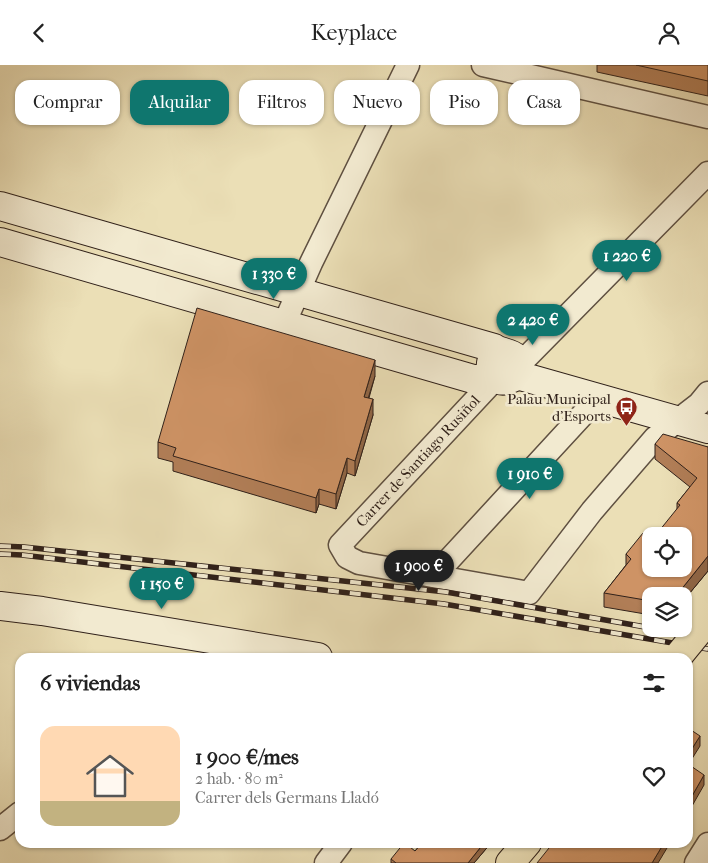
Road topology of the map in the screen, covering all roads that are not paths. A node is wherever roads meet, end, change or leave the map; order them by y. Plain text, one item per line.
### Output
1 (408, 65) edge
2 (483, 65) edge
3 (708, 117) edge
4 (708, 173) edge
5 (0, 206) edge
6 (0, 242) edge
7 (299, 292) junction
8 (284, 324) junction
9 (505, 369) junction
10 (708, 393) edge
11 (598, 398) junction
12 (677, 421) junction
13 (708, 429) edge
14 (434, 576) junction
15 (0, 606) edge
16 (705, 623) edge
17 (231, 651) edge
18 (260, 653) edge
19 (681, 653) edge
20 (15, 817) edge
21 (0, 829) edge
22 (708, 844) edge
23 (337, 848) edge
24 (523, 848) edge
25 (326, 863) edge
26 (510, 863) edge
27 (696, 863) edge

1 - 7 street
2 - 3 street
4 - 9 street, Carrer de Santiago Rusiñol
5 - 7 street
6 - 8 street
7 - 8 street
7 - 9 street
8 - 9 street
9 - 11 street
9 - 14 street, Carrer de Santiago Rusiñol
10 - 12 street
11 - 12 street
11 - 14 street
12 - 13 street
12 - 14 street
15 - 17 street
16 - 19 main road, bridge
17 - 18 street
20 - 21 street
22 - 27 street
23 - 25 street
24 - 26 main road

